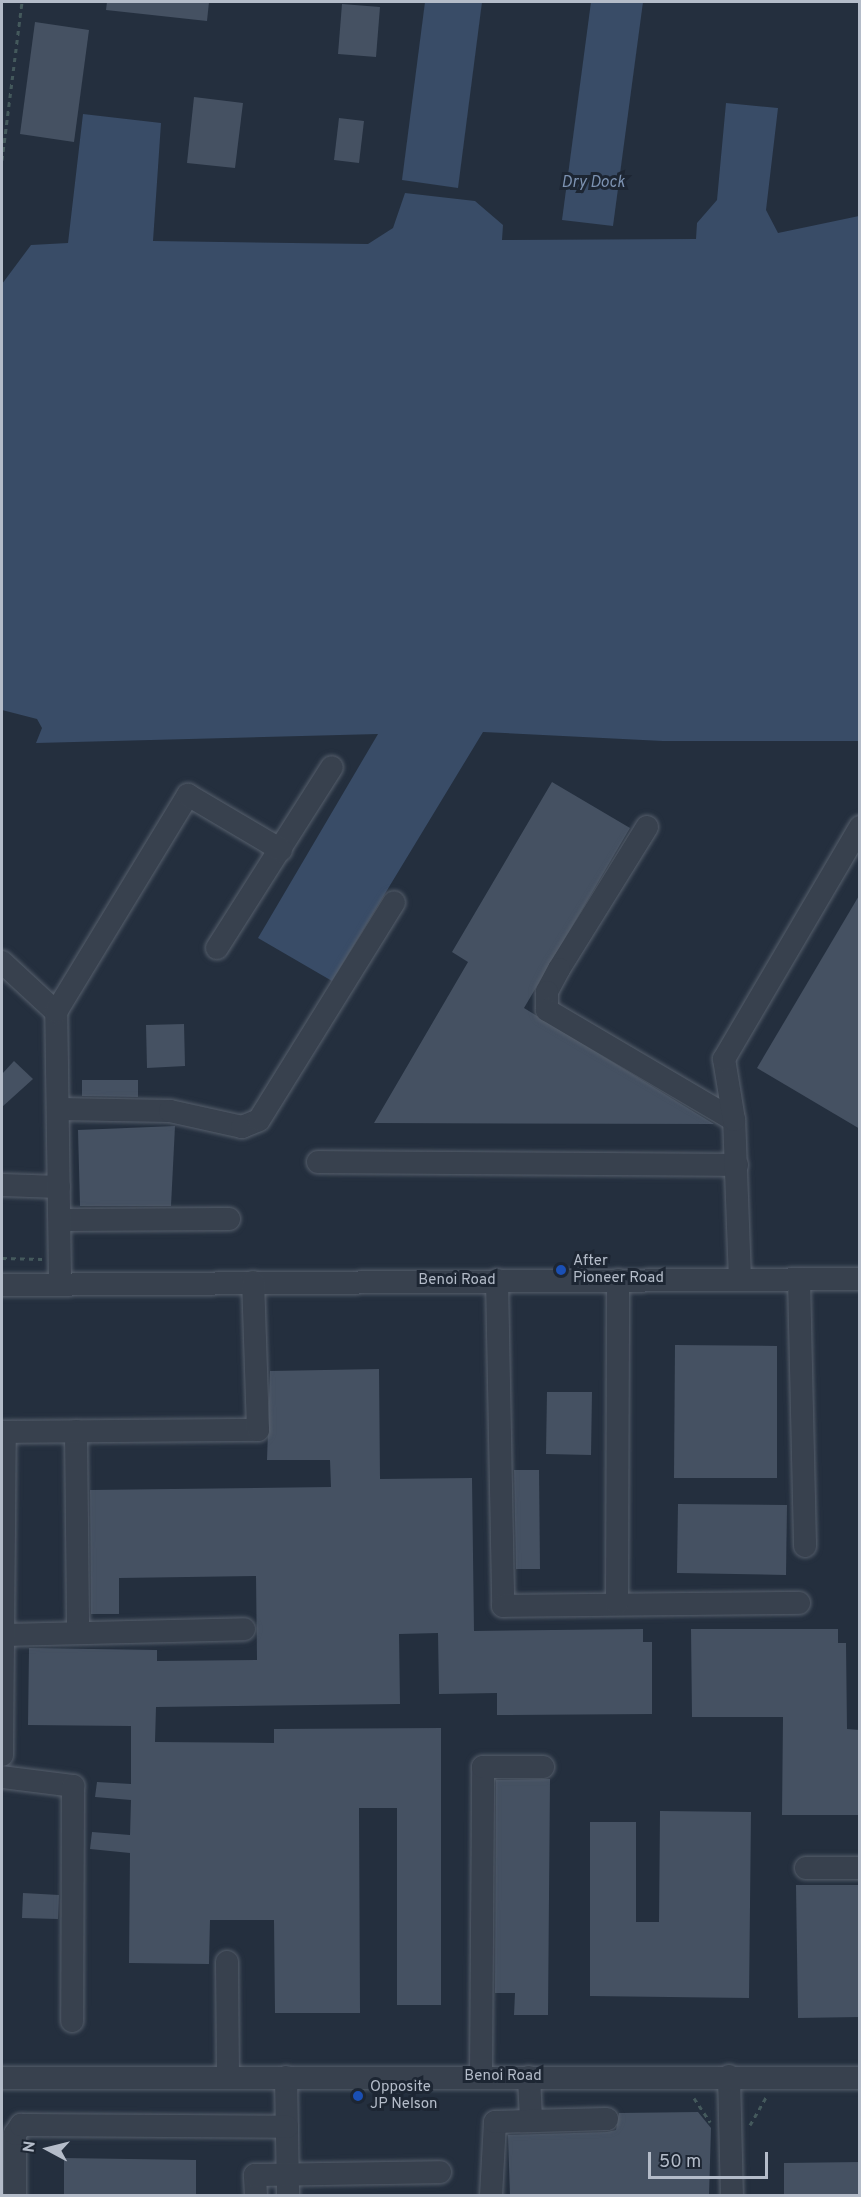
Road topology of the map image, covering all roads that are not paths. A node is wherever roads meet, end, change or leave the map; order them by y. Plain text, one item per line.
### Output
1 (332, 767) dead end
2 (647, 827) dead end
3 (860, 827) edge
4 (281, 850) junction
5 (394, 902) dead end
6 (217, 948) dead end
7 (2, 962) edge
8 (56, 1011) junction
9 (59, 1109) junction
10 (734, 1120) junction
11 (318, 1162) dead end
12 (737, 1165) junction
13 (2, 1185) edge
14 (59, 1186) junction
15 (230, 1219) dead end
16 (60, 1220) junction
17 (2, 1276) edge
18 (799, 1279) junction
19 (860, 1279) edge
20 (497, 1280) junction
21 (618, 1280) junction
22 (740, 1280) junction
23 (57, 1282) junction
24 (253, 1282) junction
25 (2, 1285) edge
26 (76, 1431) junction
27 (805, 1546) dead end
28 (798, 1603) dead end
29 (617, 1604) junction
30 (4, 1623) edge
31 (244, 1629) dead end
32 (78, 1633) junction
33 (2, 1755) edge
34 (543, 1767) dead end
35 (2, 1778) edge
36 (806, 1868) dead end
37 (860, 1868) edge
38 (227, 1962) dead end
39 (72, 2021) dead end
40 (729, 2076) junction
41 (228, 2077) junction
42 (286, 2077) junction
43 (482, 2077) junction
44 (529, 2077) junction
45 (2, 2078) edge
46 (860, 2078) edge
47 (531, 2119) junction
48 (607, 2119) dead end
49 (287, 2127) junction
50 (440, 2172) dead end
51 (288, 2185) edge
52 (15, 2196) edge
53 (256, 2196) edge
54 (491, 2196) edge
55 (732, 2196) edge

1 - 4 street
2 - 10 street
3 - 10 street
4 - 6 street
4 - 8 street
5 - 9 street
7 - 8 street
8 - 9 street
9 - 14 street
10 - 12 street
11 - 12 street
12 - 22 street
13 - 14 street
14 - 16 street
15 - 16 street
16 - 23 street
17 - 23 street, Benoi Road
18 - 19 street, Benoi Road
18 - 22 street, Benoi Road
18 - 27 street
20 - 21 street, Benoi Road
20 - 24 street, Benoi Road
20 - 29 street
21 - 22 street, Benoi Road
21 - 29 street
23 - 24 street, Benoi Road
23 - 25 street, Benoi Road
24 - 26 street
26 - 30 street
26 - 32 street
28 - 29 street
30 - 32 street
30 - 33 street
31 - 32 street
34 - 43 street
35 - 39 street
36 - 37 street
38 - 41 street
40 - 44 street, Benoi Road
40 - 46 street, Benoi Road
40 - 55 street
41 - 42 street, Benoi Road
41 - 45 street, Benoi Road
42 - 43 street, Benoi Road
42 - 49 street
43 - 44 street, Benoi Road
44 - 47 street
47 - 48 street
47 - 54 street
49 - 51 street
49 - 52 street
50 - 51 street
51 - 53 street

